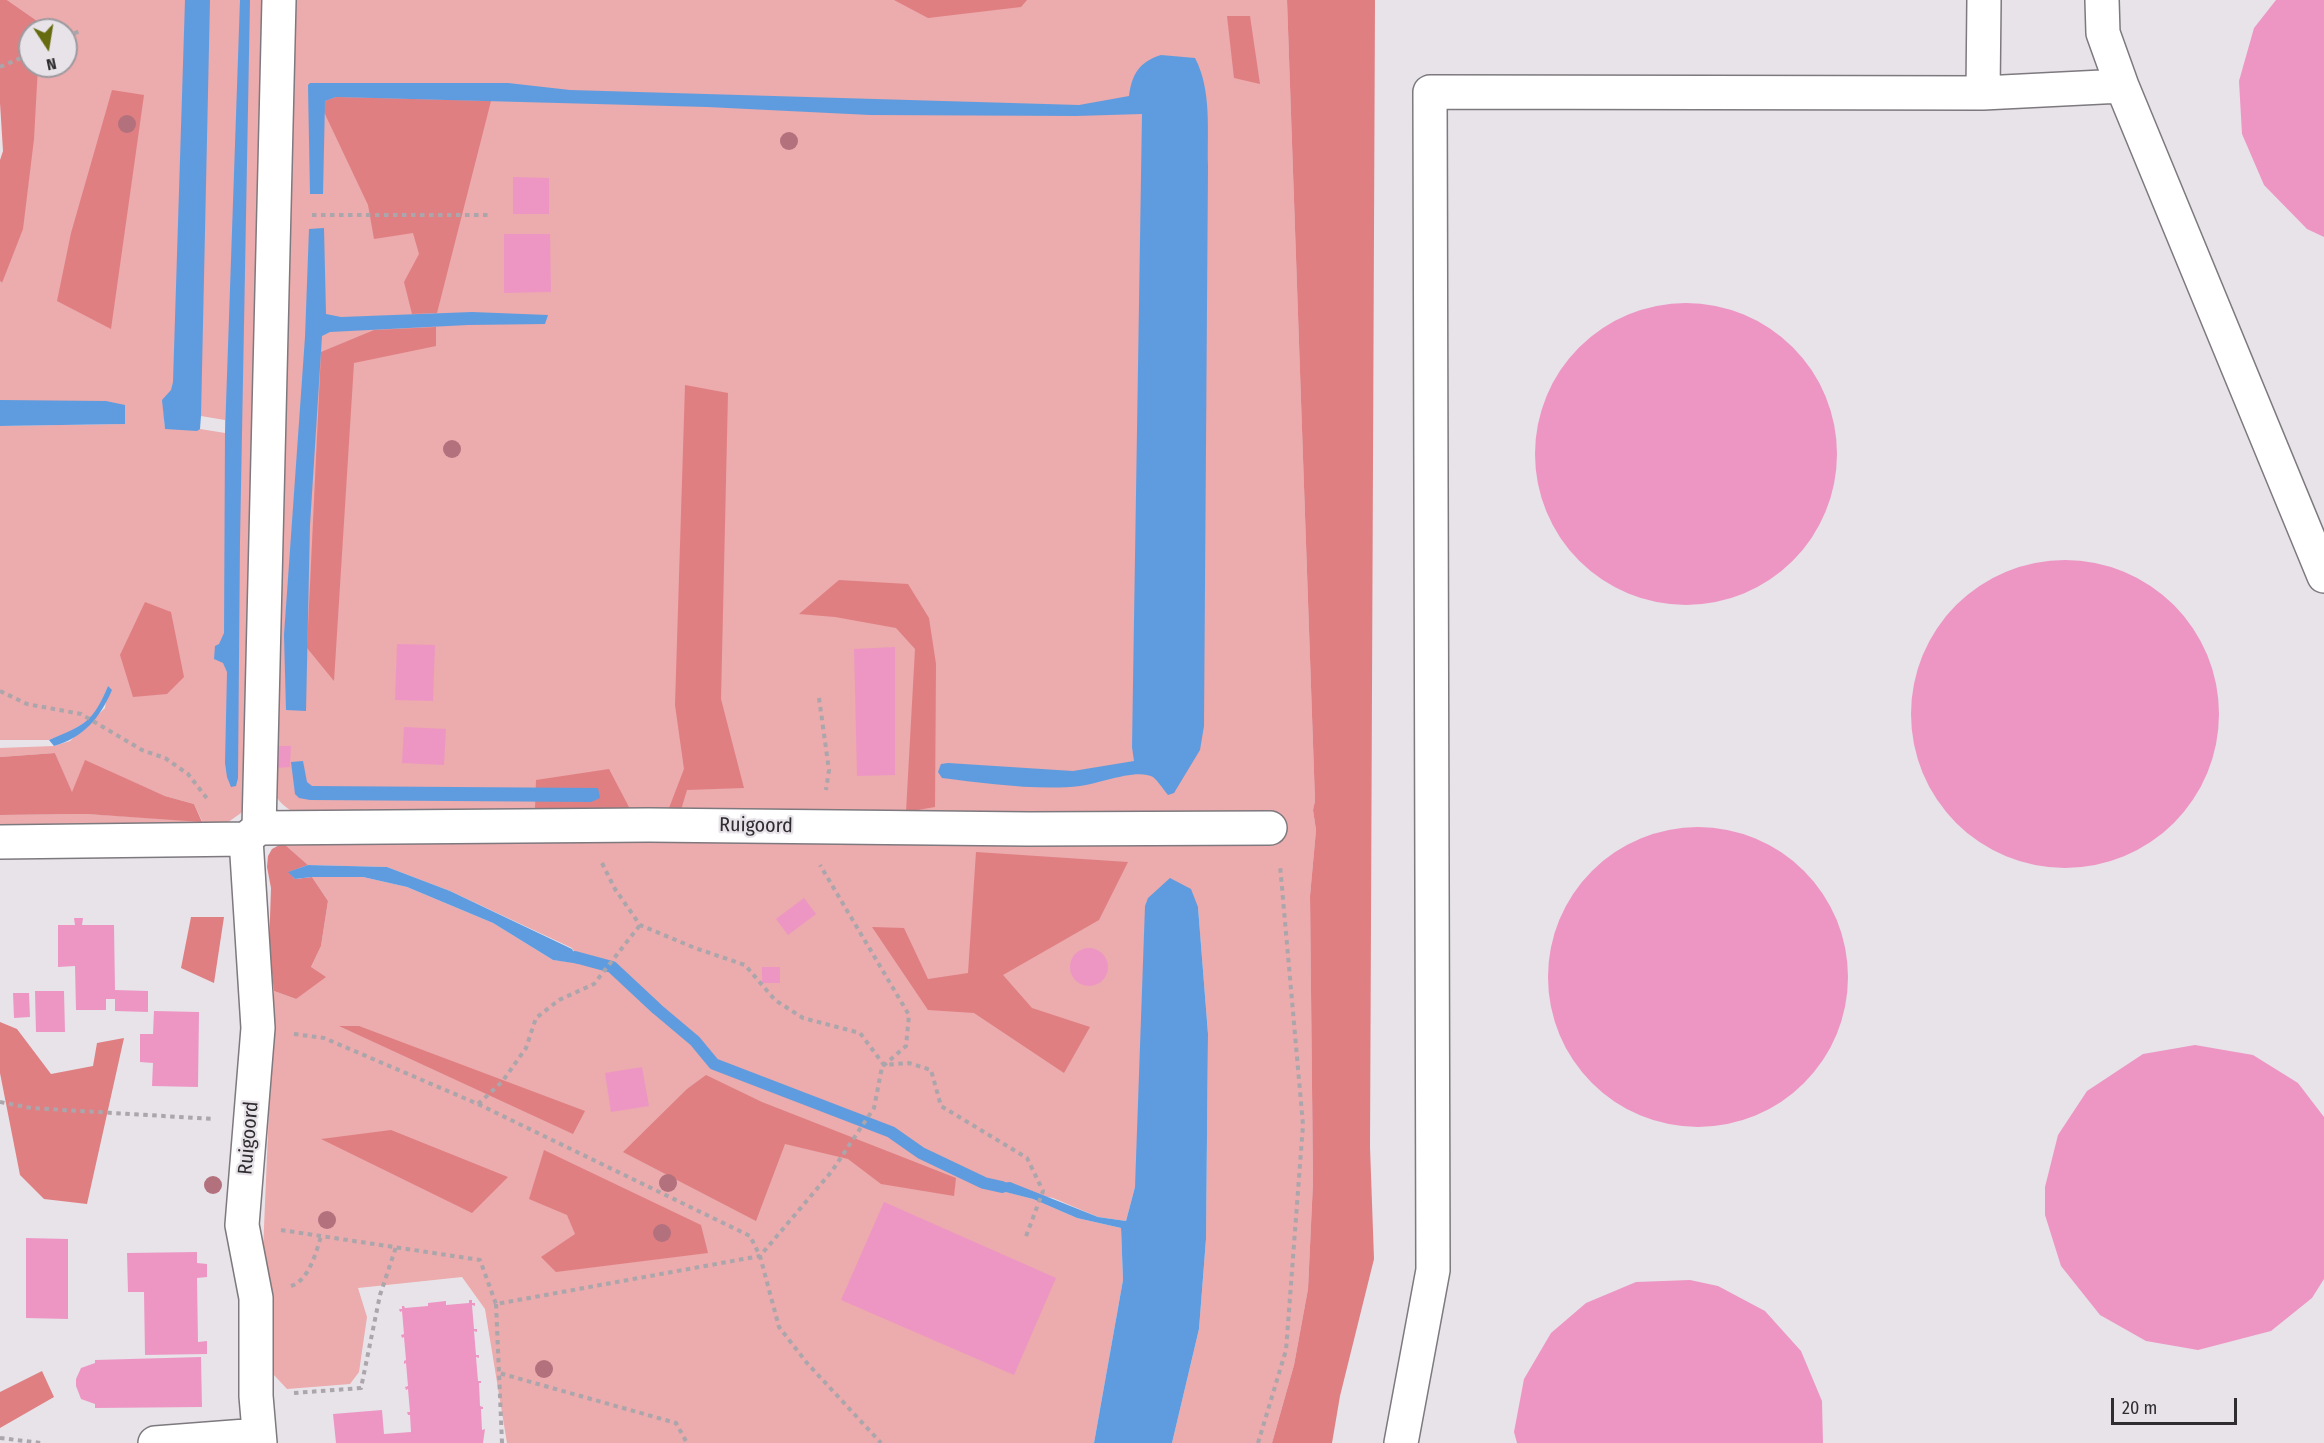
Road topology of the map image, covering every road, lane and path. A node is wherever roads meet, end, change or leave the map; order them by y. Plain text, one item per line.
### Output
1 (279, 0) edge
2 (1984, 0) edge
3 (2102, 0) edge
4 (82, 30) dead end
5 (78, 32) edge
6 (18, 59) edge
7 (0, 67) edge
8 (2122, 86) junction
9 (1983, 93) junction
10 (274, 215) junction
11 (491, 215) dead end
12 (2324, 576) edge
13 (0, 691) edge
14 (819, 698) dead end
15 (586, 826) junction
16 (821, 827) junction
17 (1270, 828) joint
18 (245, 836) junction
19 (0, 842) edge
20 (640, 925) junction
21 (258, 1028) junction
22 (884, 1065) junction
23 (0, 1102) edge
24 (478, 1104) junction
25 (250, 1121) junction
26 (242, 1225) junction
27 (321, 1236) junction
28 (1025, 1239) dead end
29 (396, 1248) junction
30 (760, 1256) junction
31 (256, 1298) junction
32 (496, 1304) junction
33 (499, 1373) junction
34 (256, 1396) junction
35 (0, 1438) edge
36 (260, 1439) edge
37 (41, 1443) edge
38 (155, 1443) edge
39 (502, 1443) edge
40 (687, 1443) edge
41 (881, 1443) edge
42 (1258, 1443) edge
43 (1401, 1443) edge

1 - 10 street
2 - 9 street
3 - 8 street
4 - 5 path
6 - 7 path
8 - 9 street
8 - 12 street
9 - 43 street
10 - 11 path
10 - 18 street
13 - 18 path
14 - 16 path
15 - 16 street, Ruigoord
15 - 18 street, Ruigoord
15 - 20 path
16 - 17 street, Ruigoord
16 - 22 path
17 - 42 path
18 - 19 street, Ruigoord
18 - 21 street, Ruigoord
20 - 22 path
20 - 24 path
21 - 24 path
21 - 25 street, Ruigoord
22 - 28 path
22 - 30 path
23 - 25 path
24 - 30 path
25 - 26 street, Ruigoord
26 - 27 path
26 - 31 street, Ruigoord
27 - 29 path
27 - 31 path
29 - 32 path
29 - 34 path
30 - 32 path
30 - 41 path
31 - 34 street, Ruigoord
32 - 33 path
33 - 39 path
33 - 40 path
34 - 36 street, Ruigoord
35 - 37 path
36 - 38 street, Ruigoord

